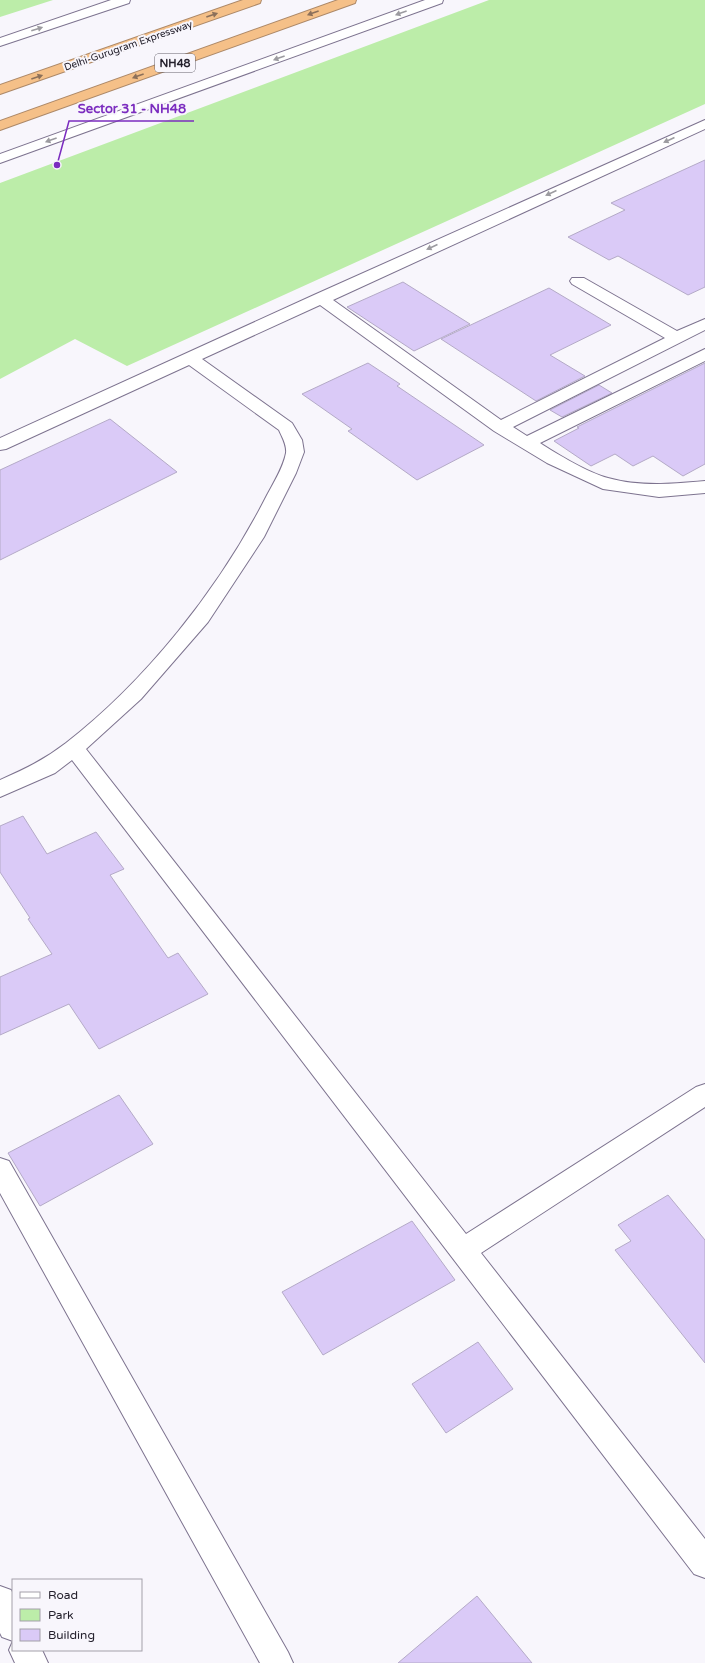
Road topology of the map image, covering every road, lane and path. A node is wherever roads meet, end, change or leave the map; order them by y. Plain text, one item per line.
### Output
1 (124, 0) edge
2 (256, 0) edge
3 (350, 0) edge
4 (438, 0) edge
5 (0, 42) edge
6 (0, 90) edge
7 (705, 124) edge
8 (0, 126) edge
9 (0, 158) edge
10 (578, 281) dead end
11 (320, 298) junction
12 (705, 324) edge
13 (677, 338) junction
14 (705, 354) edge
15 (189, 358) junction
16 (500, 427) junction
17 (527, 443) junction
18 (0, 445) edge
19 (705, 487) edge
20 (74, 748) junction
21 (0, 790) edge
22 (705, 1094) edge
23 (0, 1169) edge
24 (463, 1250) junction
25 (705, 1563) edge
26 (0, 1601) edge
27 (12, 1624) edge
28 (26, 1651) edge
29 (32, 1663) edge
30 (277, 1663) edge

5 -> 1 street
6 -> 2 highway, Delhi-Gurugram Expressway / NH48
3 -> 8 highway, NH48
4 -> 9 street
7 -> 11 street
10 - 13 street
11 - 15 street
11 - 16 street
12 - 13 street
13 - 16 street
14 - 17 street
15 - 18 street
15 - 20 street
16 - 17 street
17 - 19 street
20 - 21 street
20 - 24 street
22 - 24 street
23 - 30 street
24 - 25 street
26 - 27 street
28 - 29 street

